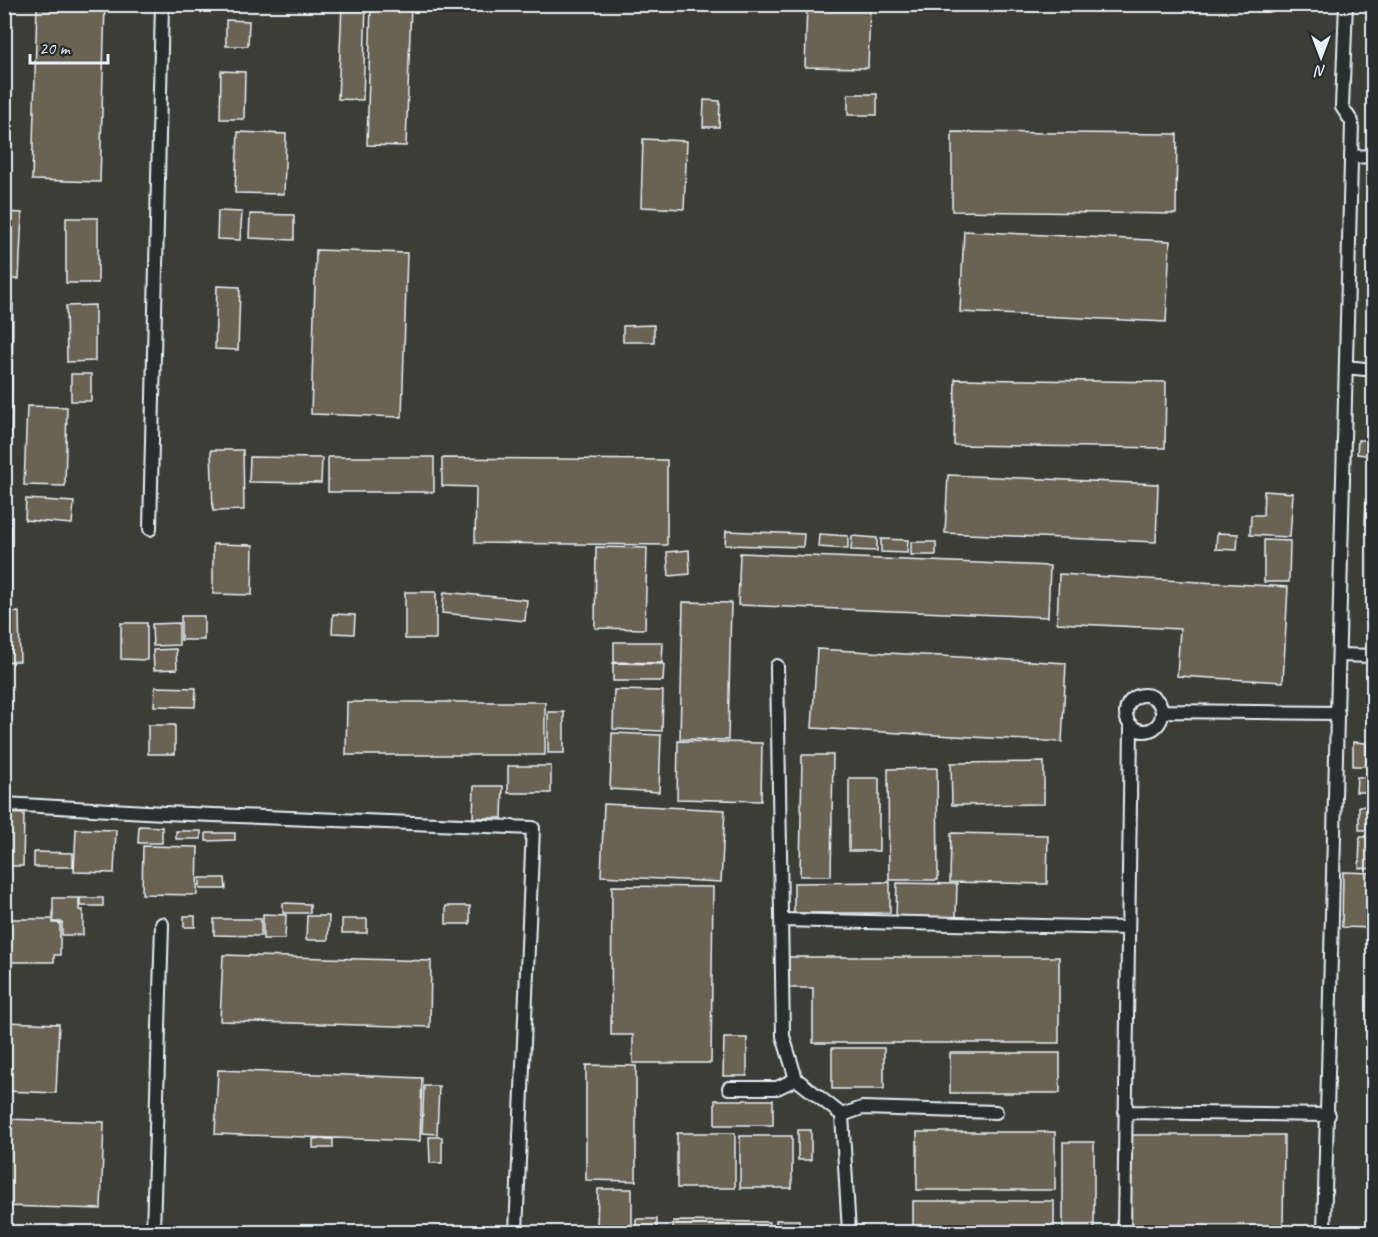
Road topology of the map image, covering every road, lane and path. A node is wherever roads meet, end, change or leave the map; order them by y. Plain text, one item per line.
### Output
1 (162, 4) edge
2 (1346, 4) edge
3 (1374, 156) edge
4 (1351, 157) junction
5 (1346, 367) junction
6 (1374, 370) edge
7 (150, 529) dead end
8 (1340, 655) junction
9 (1374, 656) edge
10 (777, 666) dead end
11 (1163, 711) junction
12 (1338, 713) junction
13 (1131, 728) junction
14 (4, 804) edge
15 (781, 920) junction
16 (162, 924) dead end
17 (1128, 928) junction
18 (796, 1079) junction
19 (729, 1089) dead end
20 (996, 1112) dead end
21 (1125, 1112) junction
22 (842, 1115) junction
23 (1329, 1115) junction
24 (153, 1233) edge
25 (516, 1233) edge
26 (849, 1233) edge
27 (1124, 1233) edge
28 (1324, 1233) edge

1 - 7 lane
2 - 4 lane
3 - 4 lane
4 - 5 lane
5 - 6 lane
5 - 8 lane
8 - 9 lane
8 - 12 lane
10 - 15 lane
11 - 12 lane
11 - 13 lane
11 - 13 lane
12 - 23 lane
13 - 17 lane
14 - 25 lane
15 - 17 lane
15 - 18 lane
16 - 24 lane
17 - 21 lane
18 - 19 lane
18 - 22 lane
20 - 22 lane
21 - 23 lane
21 - 27 lane
22 - 26 lane
23 - 28 lane

